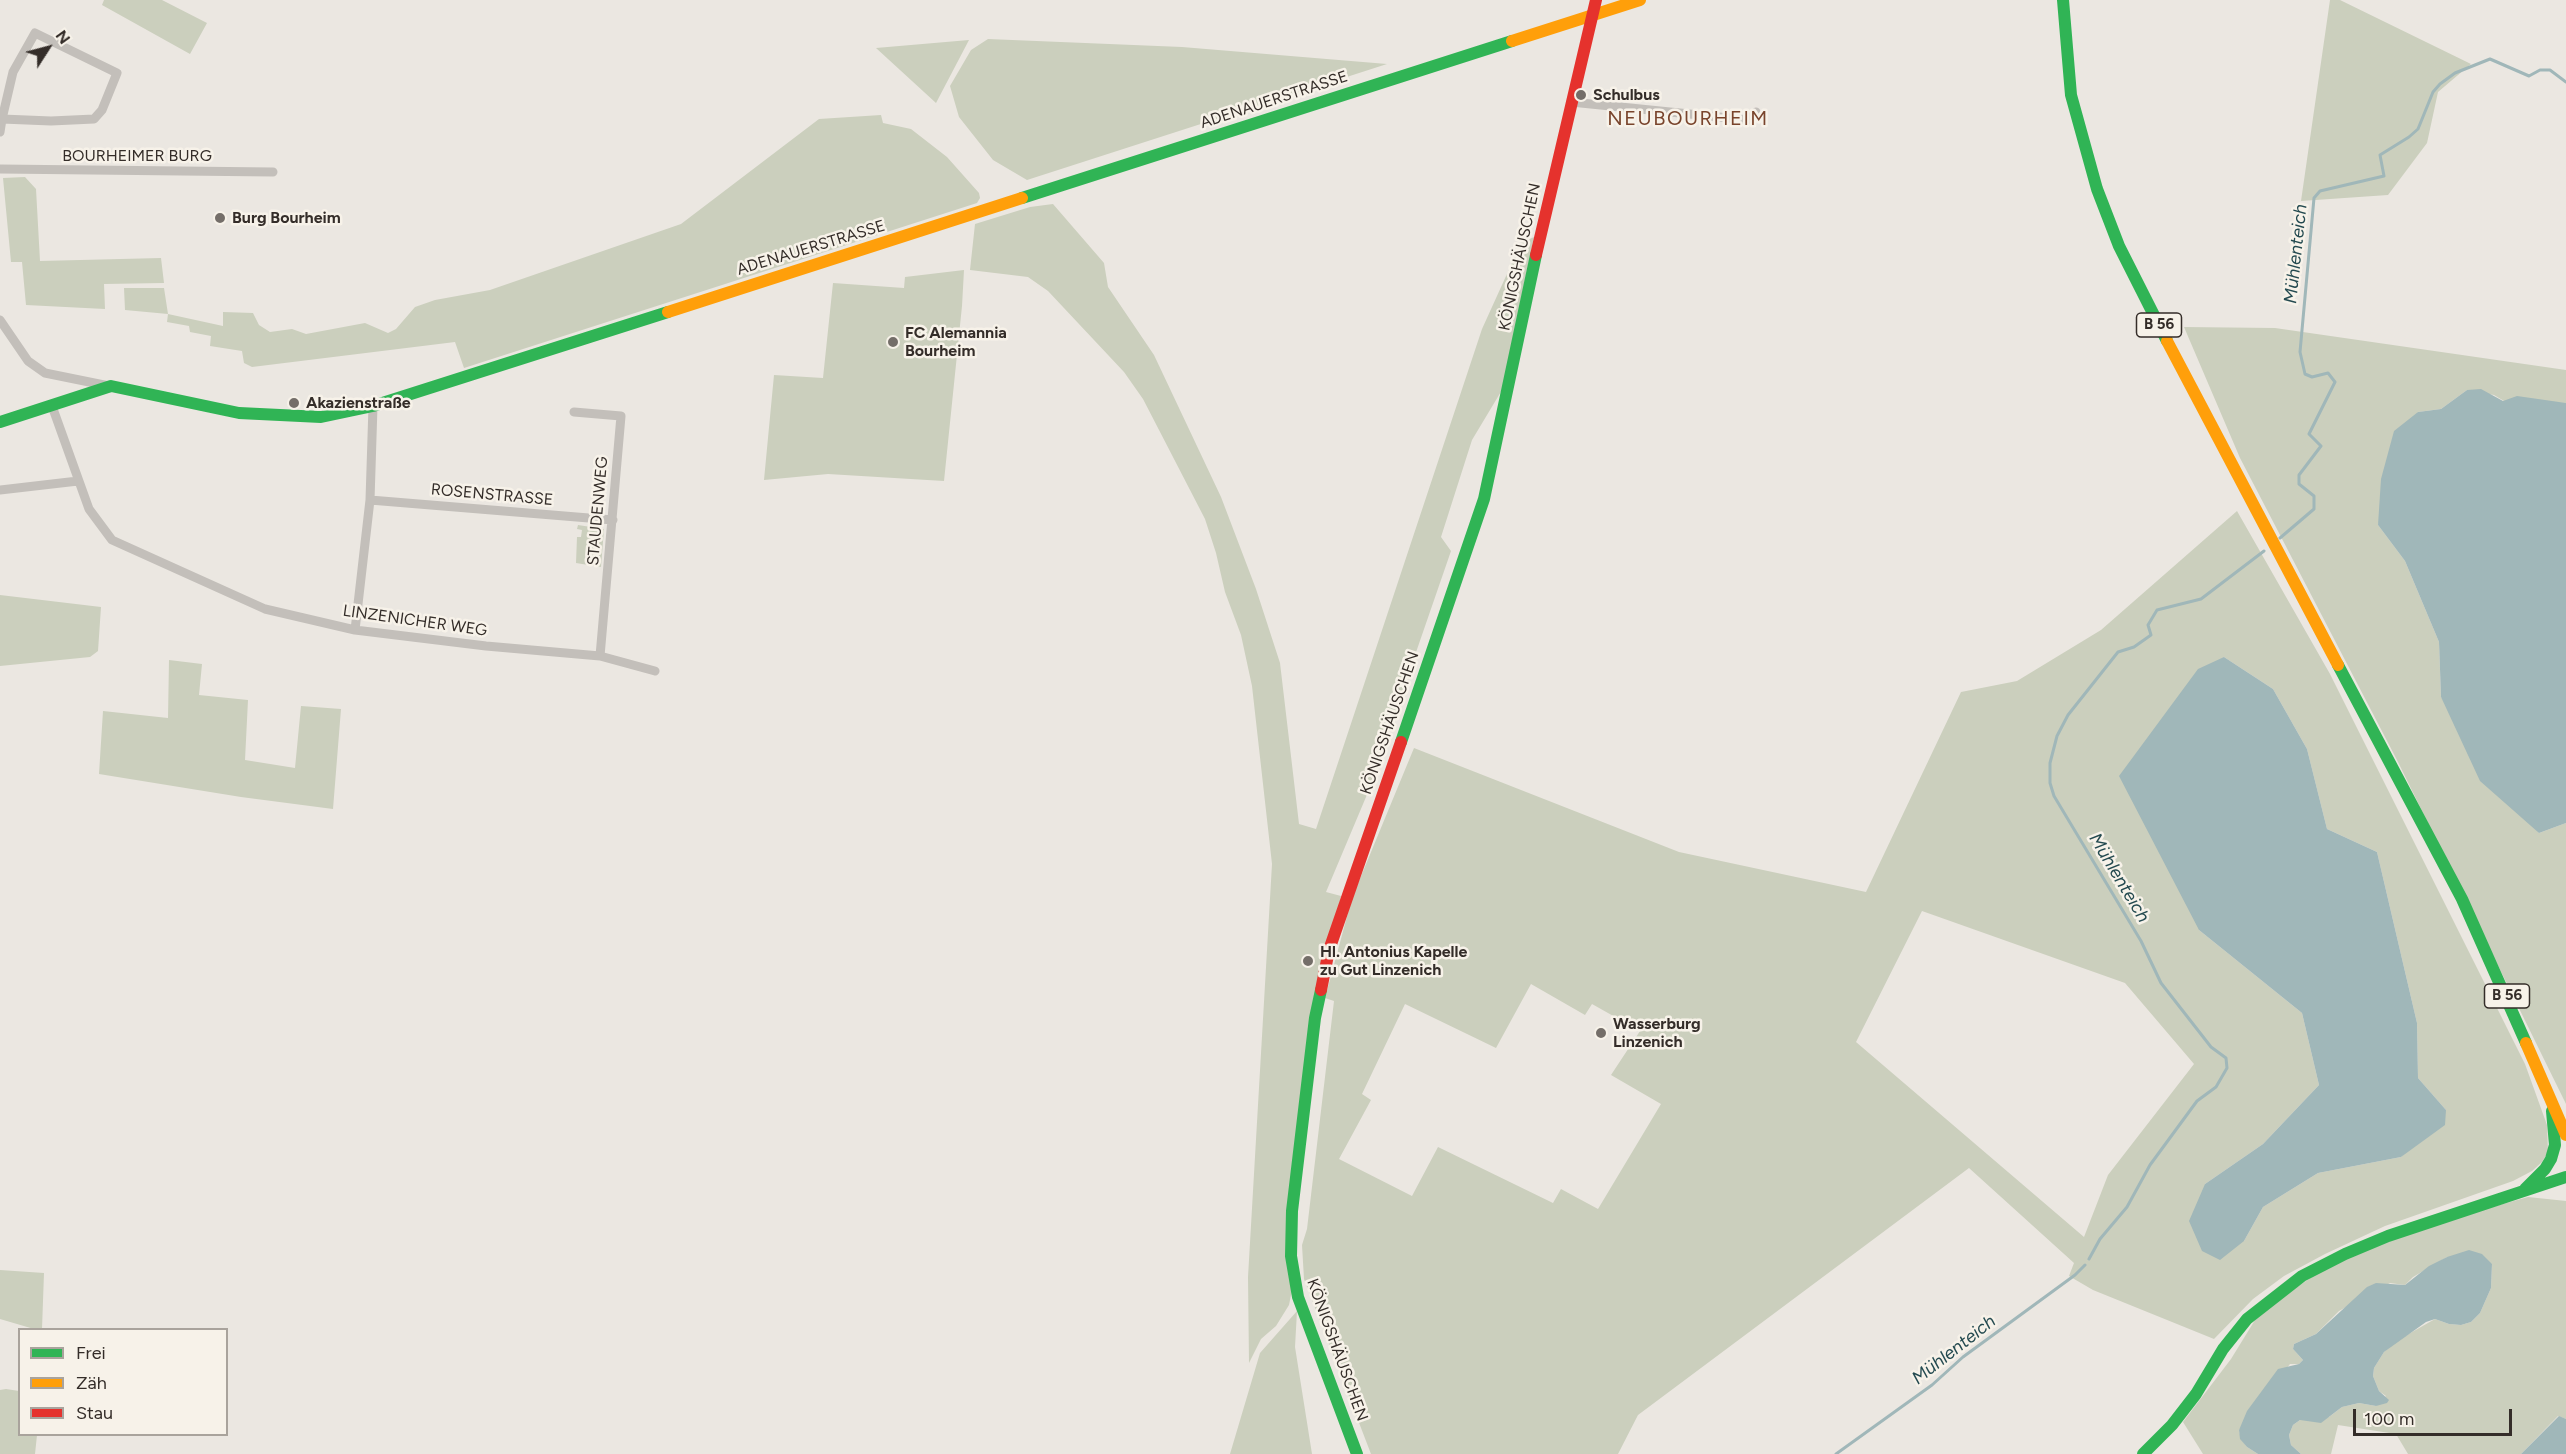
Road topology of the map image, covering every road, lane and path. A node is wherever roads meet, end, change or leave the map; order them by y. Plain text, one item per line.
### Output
1 (1596, 0) edge
2 (1640, 0) edge
3 (2063, 0) edge
4 (1591, 15) junction
5 (1571, 102) junction
6 (1756, 112) dead end
7 (2, 119) junction
8 (0, 132) edge
9 (0, 170) edge
10 (273, 172) dead end
11 (0, 320) edge
12 (111, 386) junction
13 (52, 406) junction
14 (373, 406) junction
15 (574, 412) dead end
16 (0, 422) edge
17 (78, 481) junction
18 (0, 490) edge
19 (370, 500) junction
20 (613, 520) junction
21 (355, 630) junction
22 (600, 656) junction
23 (655, 671) dead end
24 (2550, 1094) junction
25 (2566, 1135) edge
26 (2566, 1177) edge
27 (2526, 1189) junction
28 (1357, 1454) edge
29 (2143, 1454) edge

1 - 4 street, KÖNIGSHÄUSCHEN
2 - 4 street, ADENAUERSTRASSE
3 - 24 street, B 56
4 - 5 street, KÖNIGSHÄUSCHEN
4 - 14 street, ADENAUERSTRASSE
5 - 6 street
5 - 28 street, KÖNIGSHÄUSCHEN
7 - 7 street
7 - 8 street
9 - 10 street, BOURHEIMER BURG
11 - 12 street
12 - 13 street
12 - 14 street, ADENAUERSTRASSE
13 - 16 street
13 - 17 street
14 - 19 street
15 - 20 street, STAUDENWEG
17 - 18 street
17 - 21 street, LINZENICHER WEG
19 - 20 street, ROSENSTRASSE
19 - 21 street
20 - 22 street, STAUDENWEG
21 - 22 street, LINZENICHER WEG
22 - 23 street, LINZENICHER WEG
24 - 25 street, B 56
24 - 27 street
26 - 27 street
27 - 29 street

